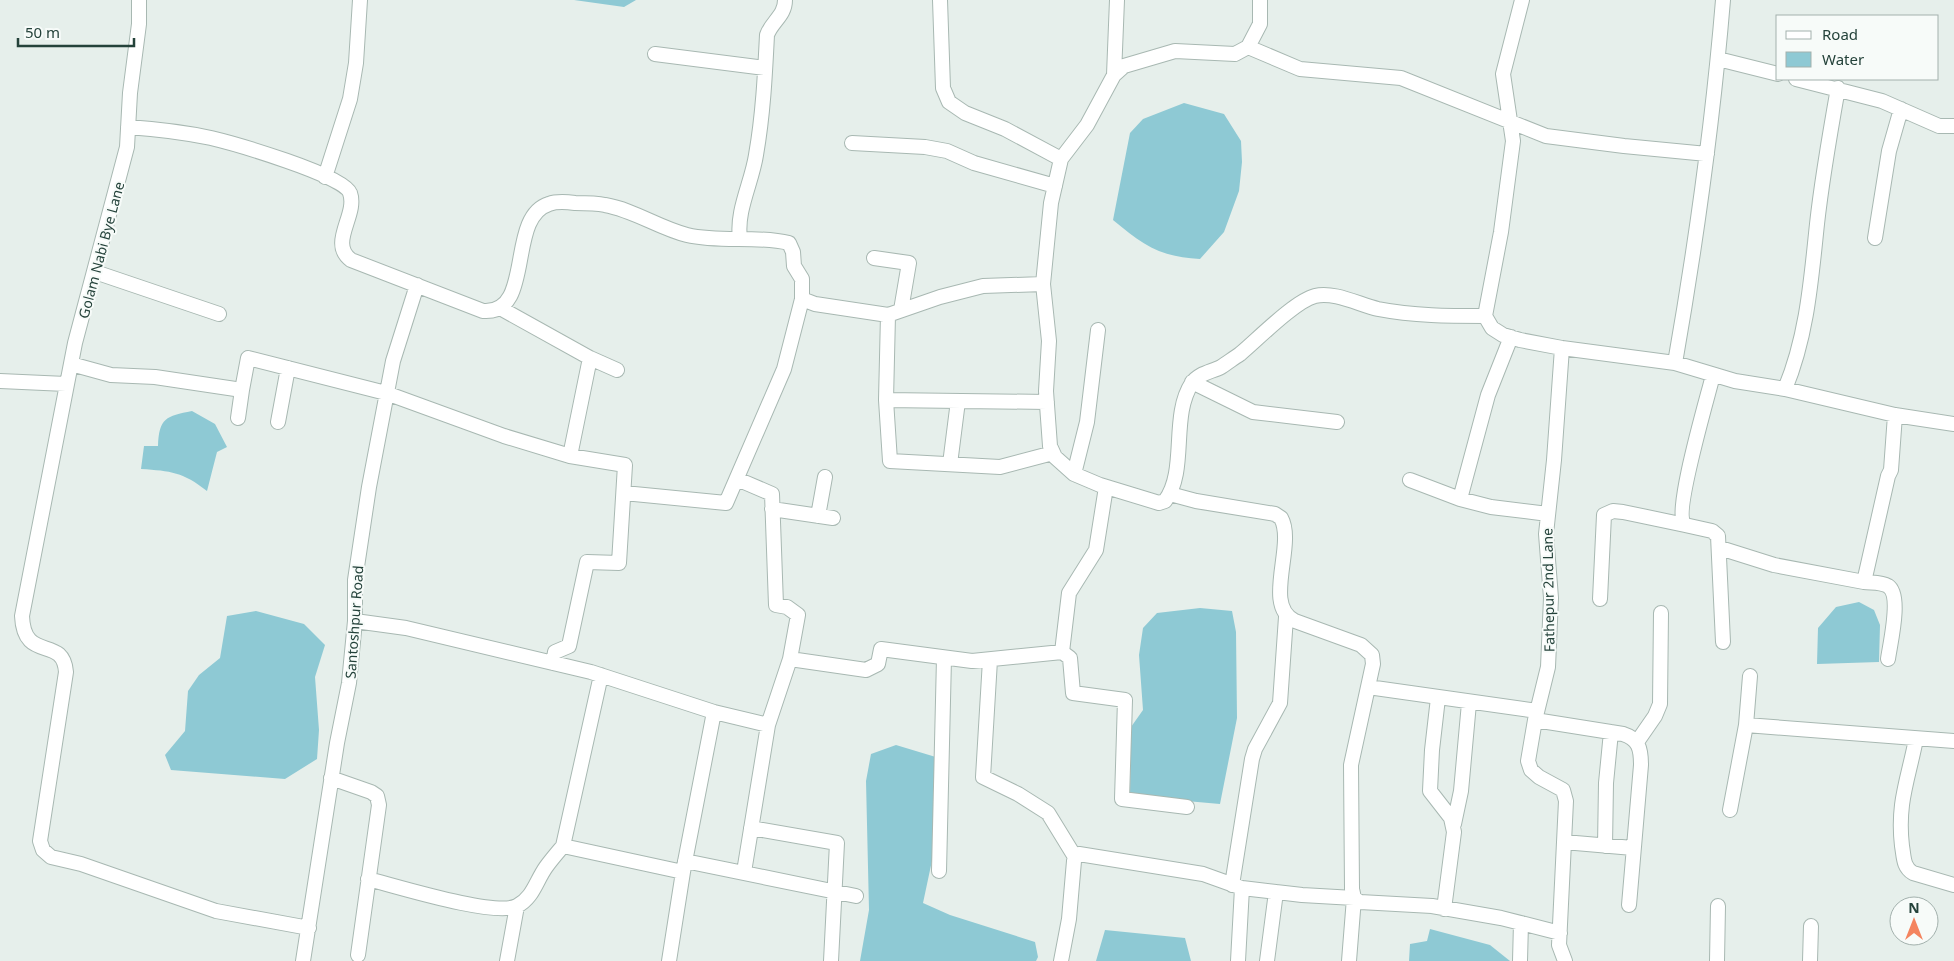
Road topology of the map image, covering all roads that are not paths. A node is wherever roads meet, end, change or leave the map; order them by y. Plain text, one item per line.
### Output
1 (139, 0) edge
2 (360, 0) edge
3 (785, 0) edge
4 (940, 0) edge
5 (1117, 0) edge
6 (1260, 0) edge
7 (1522, 0) edge
8 (1723, 0) edge
9 (1248, 47) junction
10 (655, 54) dead end
11 (1718, 59) junction
12 (765, 68) junction
13 (1776, 74) edge
14 (1114, 75) junction
15 (1801, 80) edge
16 (1838, 88) junction
17 (1901, 109) junction
18 (1510, 121) junction
19 (128, 126) junction
20 (1954, 126) edge
21 (852, 144) dead end
22 (1706, 154) junction
23 (1061, 159) junction
24 (325, 177) junction
25 (1055, 186) junction
26 (740, 238) junction
27 (1875, 238) dead end
28 (874, 258) dead end
29 (95, 272) junction
30 (1043, 284) junction
31 (417, 285) junction
32 (802, 299) junction
33 (500, 308) junction
34 (901, 310) junction
35 (219, 314) dead end
36 (888, 315) junction
37 (1484, 316) junction
38 (1098, 330) dead end
39 (1511, 337) junction
40 (1562, 348) junction
41 (590, 358) junction
42 (1675, 363) junction
43 (71, 364) junction
44 (288, 368) junction
45 (617, 370) dead end
46 (1713, 375) junction
47 (0, 381) edge
48 (1192, 382) junction
49 (66, 384) junction
50 (1785, 389) junction
51 (242, 390) junction
52 (386, 393) junction
53 (886, 400) junction
54 (958, 401) junction
55 (1046, 402) junction
56 (1895, 415) junction
57 (238, 418) dead end
58 (278, 422) dead end
59 (1337, 422) dead end
60 (1954, 424) edge
61 (1054, 453) junction
62 (570, 456) junction
63 (950, 464) junction
64 (1074, 474) junction
65 (825, 477) dead end
66 (737, 479) junction
67 (1410, 480) dead end
68 (1106, 487) junction
69 (624, 493) junction
70 (1170, 494) junction
71 (1460, 499) junction
72 (772, 509) junction
73 (1548, 514) junction
74 (818, 516) junction
75 (833, 518) dead end
76 (1685, 525) junction
77 (1720, 548) junction
78 (1864, 582) junction
79 (1600, 599) dead end
80 (1661, 613) dead end
81 (1286, 617) junction
82 (355, 622) junction
83 (1724, 642) dead end
84 (1062, 652) junction
85 (944, 658) junction
86 (790, 659) junction
87 (1888, 659) dead end
88 (990, 660) junction
89 (553, 663) junction
90 (601, 675) junction
91 (1750, 676) dead end
92 (1368, 687) junction
93 (1438, 698) junction
94 (1468, 703) junction
95 (714, 712) junction
96 (1536, 716) junction
97 (768, 725) junction
98 (1746, 725) junction
99 (1611, 732) junction
100 (1916, 739) junction
101 (1954, 741) edge
102 (1637, 742) junction
103 (331, 778) junction
104 (1187, 807) dead end
105 (1730, 810) dead end
106 (1454, 824) junction
107 (752, 828) junction
108 (1564, 842) junction
109 (563, 846) junction
110 (1605, 846) junction
111 (1633, 848) junction
112 (1075, 857) junction
113 (684, 866) junction
114 (939, 871) dead end
115 (744, 872) junction
116 (368, 879) junction
117 (1954, 885) edge
118 (1237, 886) junction
119 (834, 891) junction
120 (1276, 892) junction
121 (856, 896) dead end
122 (1354, 898) junction
123 (1629, 905) dead end
124 (517, 906) junction
125 (1718, 906) dead end
126 (1444, 908) junction
127 (1521, 923) junction
128 (1811, 926) dead end
129 (309, 928) junction
130 (1560, 933) junction
131 (358, 955) dead end
132 (303, 961) edge
133 (507, 961) edge
134 (670, 961) edge
135 (831, 961) edge
136 (1061, 961) edge
137 (1238, 961) edge
138 (1267, 961) edge
139 (1349, 961) edge
140 (1520, 961) edge
141 (1566, 961) edge
142 (1717, 961) edge
143 (1810, 961) edge

1 - 19 street, Golam Nabi Bye Lane
2 - 24 street
3 - 12 street
4 - 23 street
5 - 14 street
6 - 9 street
7 - 18 street
8 - 11 street
9 - 14 street
9 - 18 street
10 - 12 street
11 - 13 street
11 - 22 street
12 - 26 street
14 - 23 street
15 - 16 street
16 - 17 street
16 - 50 street
17 - 20 street
17 - 27 street
18 - 22 street
18 - 37 street
19 - 24 street
19 - 29 street, Golam Nabi Bye Lane
21 - 25 street
22 - 42 street
23 - 25 street
24 - 31 street
25 - 30 street
26 - 32 street
26 - 33 street
28 - 34 street
29 - 35 street
29 - 43 street, Golam Nabi Bye Lane
30 - 34 street
30 - 55 street
31 - 33 street
31 - 52 street, Santoshpur Road
32 - 36 street
32 - 66 street
33 - 41 street
34 - 36 street
36 - 53 street
37 - 39 street
37 - 48 street
38 - 64 street
39 - 40 street
39 - 71 street
40 - 42 street
40 - 73 street, Fathepur 2nd Lane
41 - 45 street
41 - 62 street
42 - 46 street
43 - 49 street, Golam Nabi Bye Lane
43 - 51 street
44 - 51 street
44 - 52 street
44 - 58 street
46 - 50 street
46 - 76 street
47 - 49 street
48 - 59 street
48 - 70 street
49 - 129 street, Golam Nabi Bye Lane
50 - 56 street
51 - 57 street
52 - 62 street
52 - 82 street, Santoshpur Road
53 - 54 street
53 - 63 street
54 - 55 street
54 - 63 street
55 - 61 street
56 - 60 street
56 - 78 street
61 - 63 street
61 - 64 street
62 - 69 street
64 - 68 street
65 - 74 street
66 - 69 street
66 - 72 street
67 - 71 street
68 - 70 street
68 - 84 street
69 - 89 street
70 - 81 street
71 - 73 street
72 - 74 street
72 - 86 street
73 - 96 street, Fathepur 2nd Lane
74 - 75 street
76 - 77 street
76 - 79 street
77 - 78 street
77 - 83 street
78 - 87 street
80 - 102 street
81 - 92 street
81 - 118 street
82 - 89 street
82 - 103 street, Santoshpur Road
84 - 88 street
84 - 104 street
85 - 86 street
85 - 88 street
85 - 114 street
86 - 97 street
88 - 112 street
89 - 90 street
90 - 95 street
90 - 109 street
91 - 98 street
92 - 93 street
92 - 122 street
93 - 94 street
93 - 106 street
94 - 96 street
94 - 106 street
95 - 97 street
95 - 113 street
96 - 99 street
96 - 108 street, Fathepur 2nd Lane
97 - 107 street
98 - 100 street
98 - 105 street
99 - 102 street
99 - 110 street
100 - 101 street
100 - 117 street
102 - 111 street
103 - 116 street
103 - 129 street, Santoshpur Road
106 - 126 street
107 - 115 street
107 - 119 street
108 - 110 street
108 - 130 street, Fathepur 2nd Lane
109 - 113 street
109 - 124 street
110 - 111 street
111 - 123 street
112 - 118 street
112 - 136 street
113 - 115 street
113 - 134 street
115 - 119 street
116 - 124 street
116 - 131 street
118 - 120 street
118 - 137 street
119 - 121 street
119 - 135 street
120 - 122 street
120 - 138 street
122 - 126 street
122 - 139 street
124 - 133 street
125 - 142 street
126 - 127 street
127 - 130 street
127 - 140 street
128 - 143 street
129 - 132 street, Santoshpur Road
130 - 141 street, Fathepur 2nd Lane

